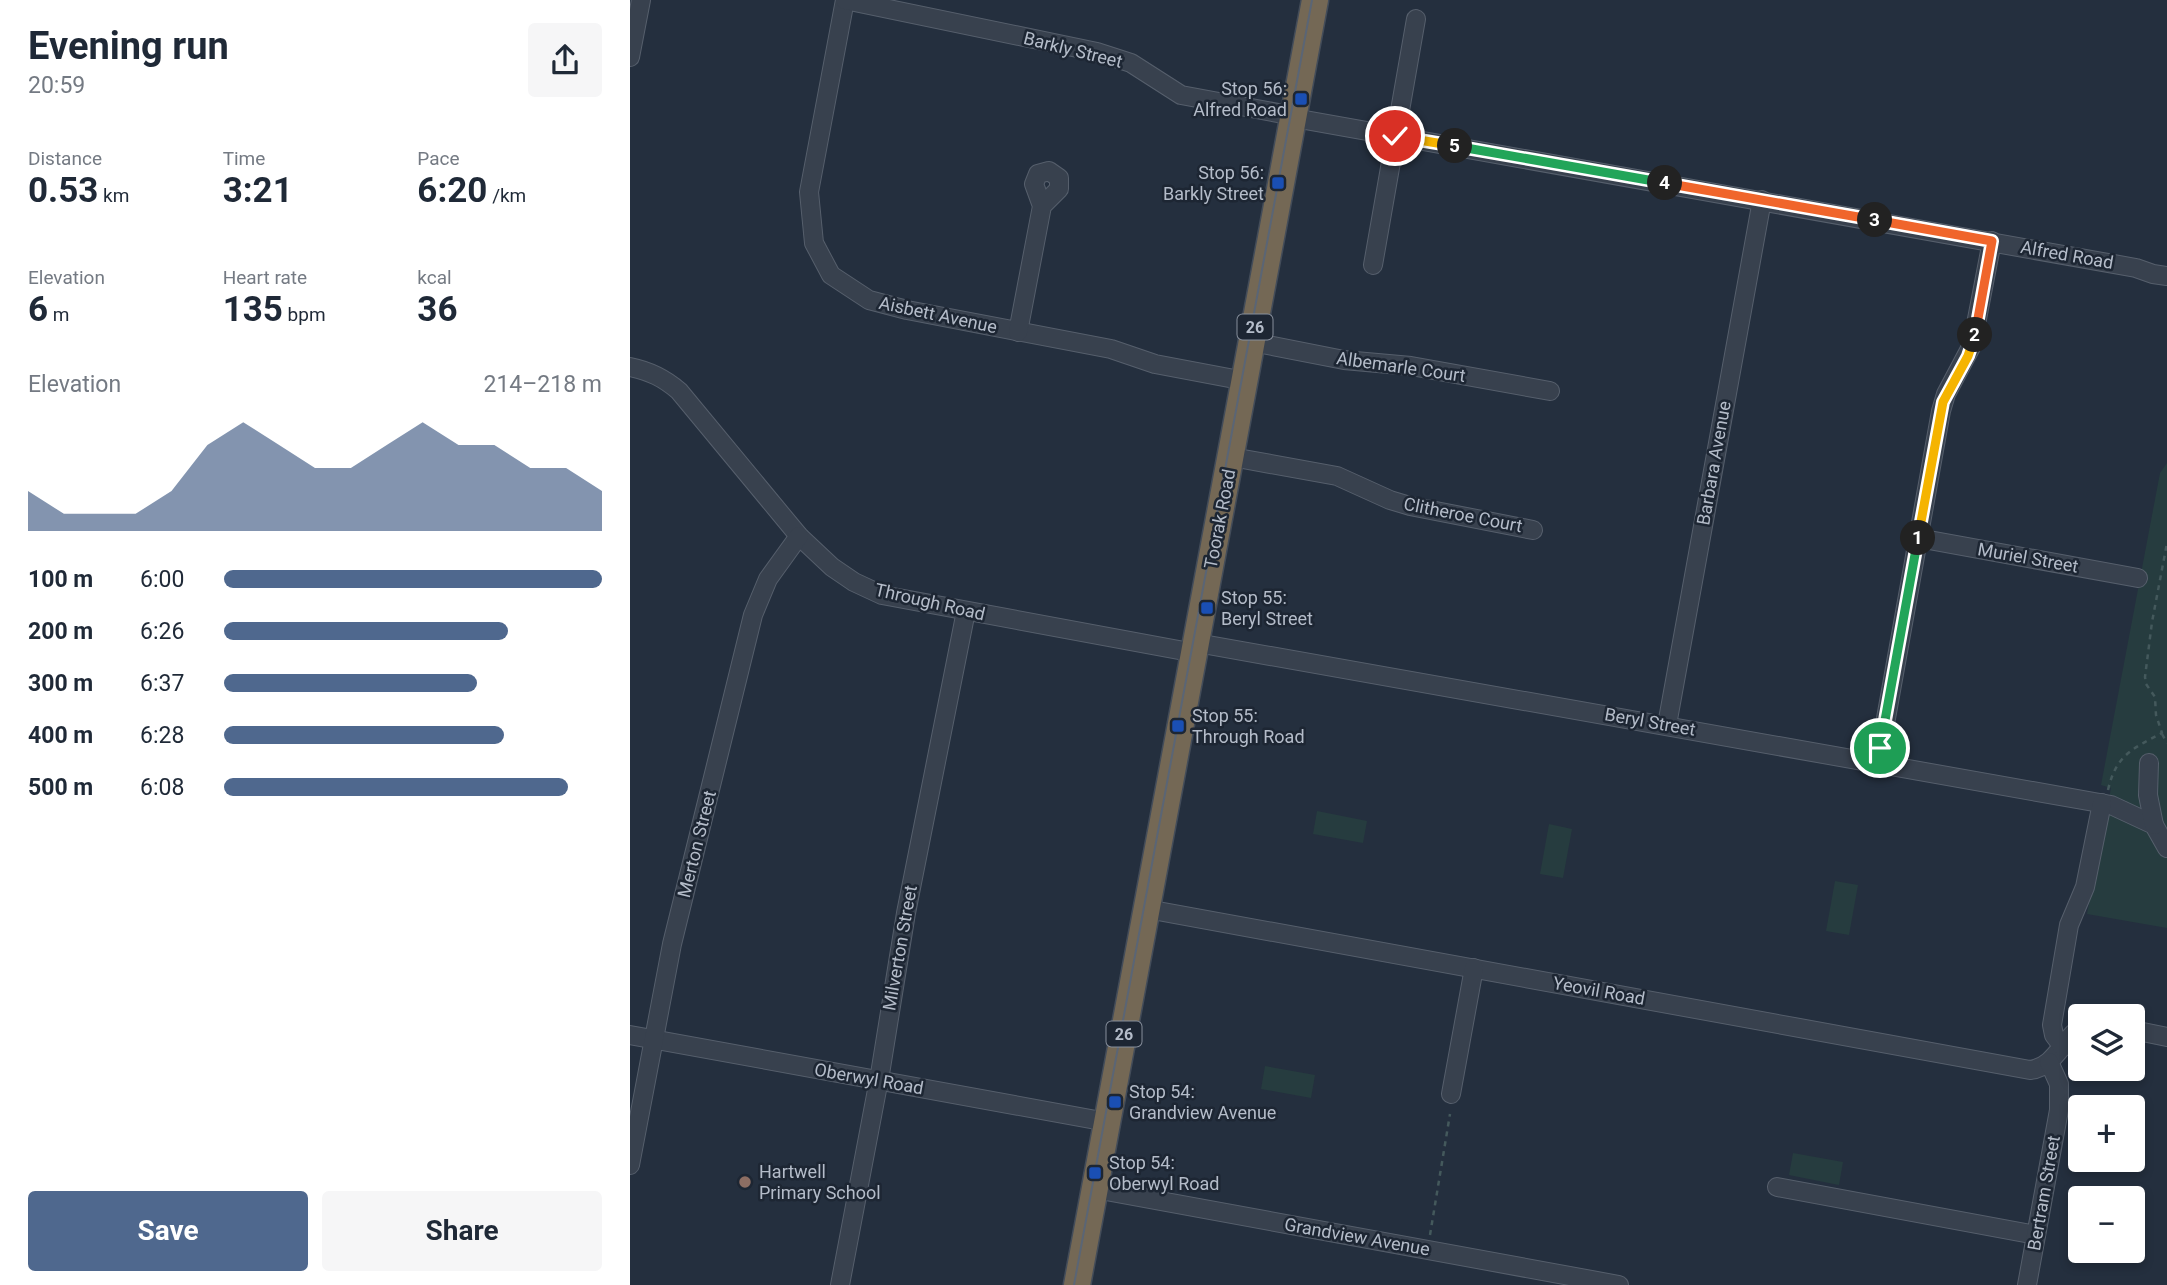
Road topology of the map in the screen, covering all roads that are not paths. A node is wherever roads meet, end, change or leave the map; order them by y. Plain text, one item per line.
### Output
1 (640, 0) edge
2 (845, 0) edge
3 (1315, 0) edge
4 (1416, 19) dead end
5 (630, 57) edge
6 (1294, 117) junction
7 (1395, 136) junction
8 (1762, 200) junction
9 (1042, 206) dead end
10 (1992, 241) junction
11 (2167, 264) edge
12 (1373, 265) dead end
13 (2136, 268) junction
14 (2167, 276) edge
15 (1018, 332) junction
16 (1252, 342) junction
17 (630, 367) edge
18 (1245, 381) junction
19 (1550, 391) dead end
20 (1232, 457) junction
21 (1533, 530) dead end
22 (799, 536) junction
23 (1918, 538) junction
24 (2138, 579) dead end
25 (966, 611) junction
26 (1196, 648) junction
27 (1667, 725) junction
28 (2149, 763) dead end
29 (1878, 764) junction
30 (2105, 797) junction
31 (2154, 825) junction
32 (2167, 848) edge
33 (1147, 909) junction
34 (1474, 968) junction
35 (2145, 1032) edge
36 (630, 1035) edge
37 (2167, 1037) edge
38 (653, 1039) junction
39 (2068, 1041) edge
40 (2063, 1047) junction
41 (2049, 1062) junction
42 (878, 1081) junction
43 (1451, 1094) dead end
44 (1107, 1122) junction
45 (630, 1165) edge
46 (1777, 1187) dead end
47 (1095, 1189) junction
48 (2036, 1235) junction
49 (840, 1285) edge
50 (1077, 1285) edge
51 (1619, 1285) edge
52 (2027, 1285) edge

1 - 5 street
2 - 6 street, Barkly Street
2 - 15 street, Aisbett Avenue
3 - 6 highway, Toorak Road / 26
4 - 7 street
6 - 7 street, Alfred Road
6 - 16 highway, Toorak Road / 26
7 - 8 street, Alfred Road
7 - 12 street
8 - 10 street, Alfred Road
8 - 27 street, Barbara Avenue
9 - 15 street
10 - 13 street, Alfred Road
10 - 23 street
11 - 13 street, Alfred Road
13 - 14 street, Alfred Road
15 - 18 street, Aisbett Avenue
16 - 18 highway, Toorak Road / 26
16 - 19 street, Albemarle Court
17 - 22 street, Through Road
18 - 20 highway, Toorak Road / 26
20 - 21 street, Clitheroe Court
20 - 26 highway, Toorak Road / 26
22 - 25 street, Through Road
22 - 38 street, Merton Street
23 - 24 street, Muriel Street
23 - 29 street
25 - 26 street, Through Road
25 - 42 street, Milverton Street
26 - 27 street, Beryl Street
26 - 33 highway, Toorak Road / 26
27 - 29 street, Beryl Street
28 - 31 street
29 - 30 street, Beryl Street
30 - 31 street, Beryl Street
30 - 40 street
31 - 32 street
33 - 34 street, Yeovil Road
33 - 44 highway, Toorak Road / 26
34 - 41 street, Yeovil Road
34 - 43 street
35 - 37 street
36 - 38 street, Oberwyl Road
38 - 42 street, Oberwyl Road
38 - 45 street, Merton Street
39 - 40 street
40 - 41 street
41 - 48 street, Bertram Street
42 - 44 street, Oberwyl Road
42 - 49 street, Milverton Street
44 - 47 highway, Toorak Road / 26
46 - 48 street
47 - 50 highway, Toorak Road / 26
47 - 51 street, Grandview Avenue
48 - 52 street, Bertram Street

